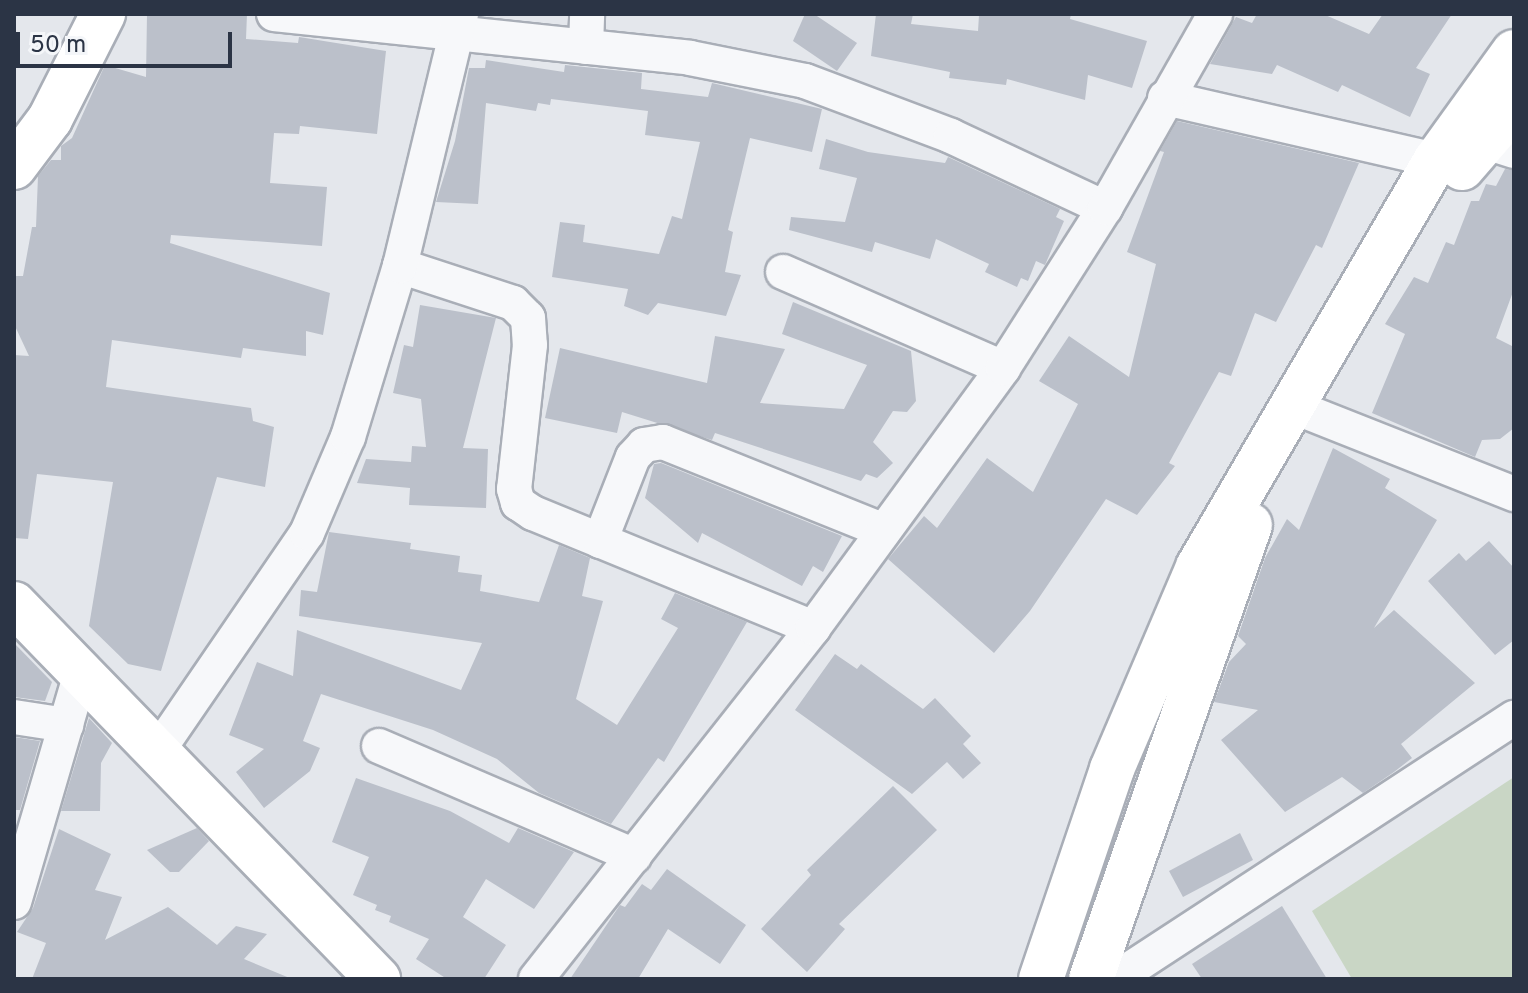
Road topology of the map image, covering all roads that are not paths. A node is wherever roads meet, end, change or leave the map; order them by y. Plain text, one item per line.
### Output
1 (103, 14) edge
2 (274, 14) edge
3 (1215, 14) edge
4 (460, 25) edge
5 (586, 30) edge
6 (1514, 52) edge
7 (1165, 98) junction
8 (1514, 108) edge
9 (1498, 146) edge
10 (1436, 160) junction
11 (14, 167) edge
12 (1105, 208) junction
13 (400, 266) junction
14 (783, 272) dead end
15 (1003, 368) junction
16 (1307, 412) junction
17 (1514, 494) edge
18 (884, 531) junction
19 (600, 541) junction
20 (14, 604) edge
21 (813, 628) junction
22 (80, 676) junction
23 (14, 717) edge
24 (1514, 718) edge
25 (66, 725) junction
26 (379, 746) dead end
27 (157, 752) junction
28 (634, 856) junction
29 (16, 884) edge
30 (378, 979) edge
31 (536, 979) edge
32 (1041, 979) edge
33 (1091, 979) edge
34 (1115, 979) edge

1 - 11 main road
2 - 4 street
3 - 7 street
4 - 5 street
4 - 13 street
5 - 12 street
6 - 10 main road
7 - 10 street
7 - 12 street
8 - 9 main road
9 - 16 main road
10 - 32 main road
12 - 15 street
13 - 19 street
13 - 27 street
14 - 15 street
15 - 18 street
16 - 17 street
16 - 33 main road
18 - 19 street
18 - 21 street
19 - 21 street
20 - 22 main road
21 - 28 street
22 - 25 street
22 - 27 main road
23 - 25 street
24 - 34 street
25 - 29 street
26 - 28 street
27 - 30 main road
28 - 31 street

